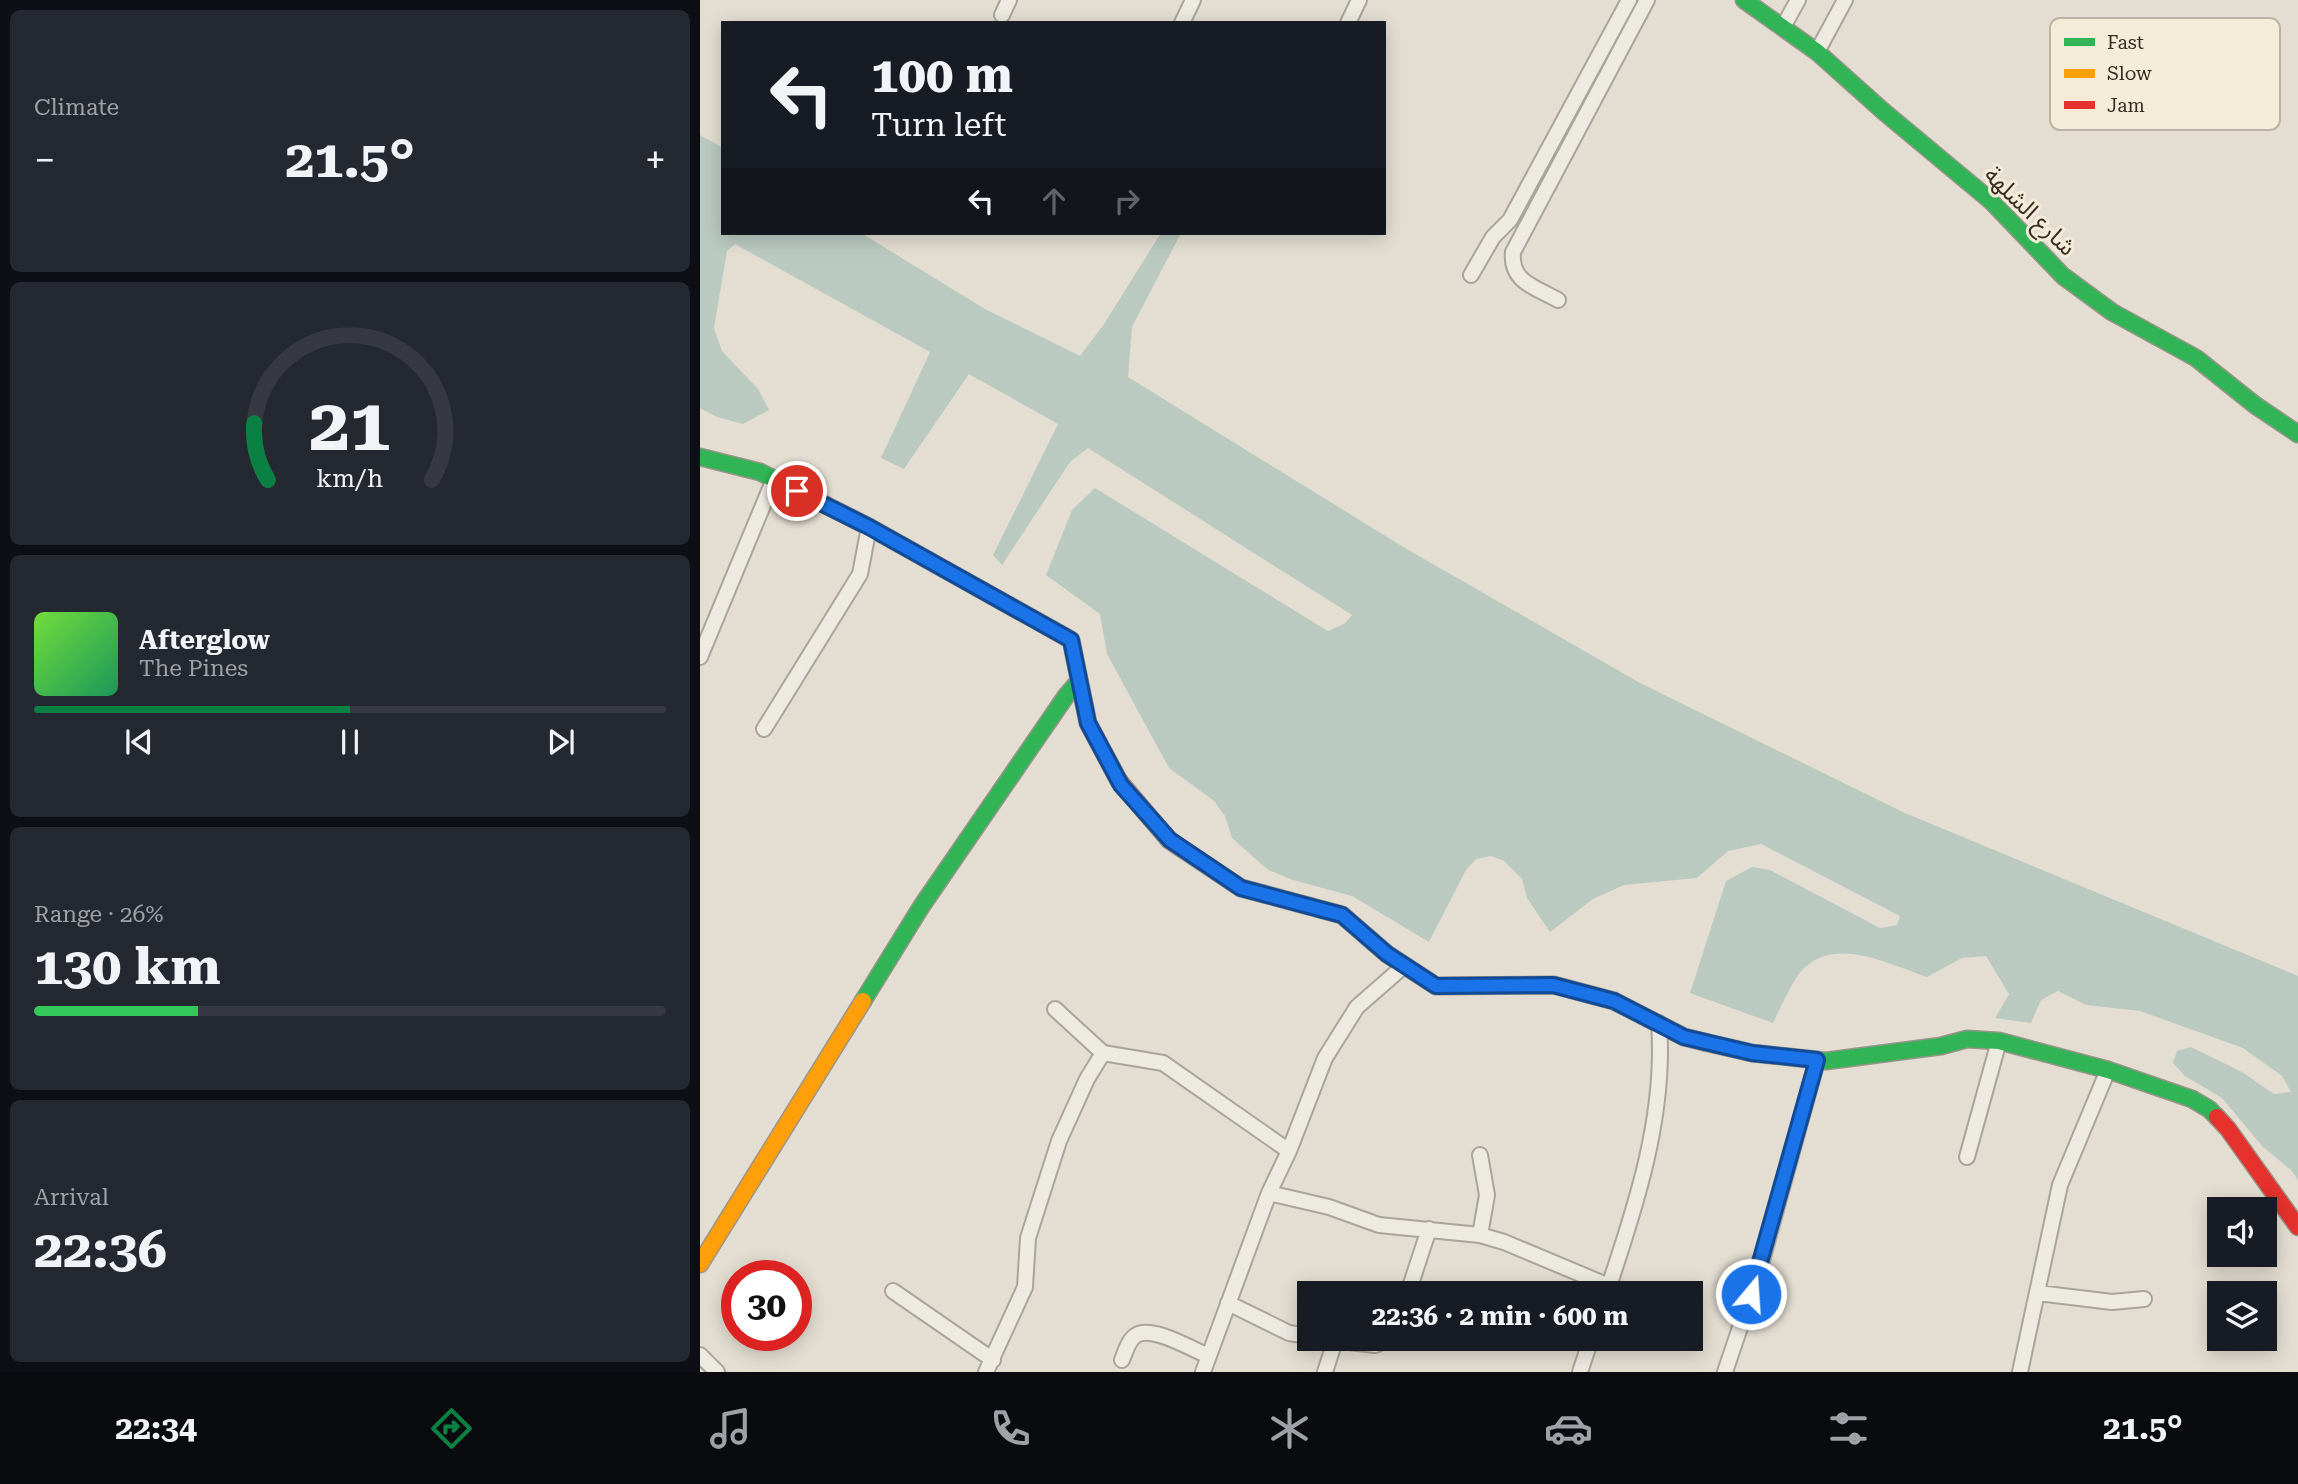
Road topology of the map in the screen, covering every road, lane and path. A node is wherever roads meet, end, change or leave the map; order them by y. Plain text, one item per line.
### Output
1 (1009, 0) edge
2 (1193, 0) edge
3 (1359, 0) edge
4 (1629, 0) edge
5 (1647, 0) edge
6 (1745, 0) edge
7 (1798, 0) edge
8 (1845, 0) edge
9 (1002, 15) dead end
10 (1183, 21) edge
11 (1349, 21) edge
12 (1783, 27) junction
13 (1817, 52) junction
14 (1471, 275) dead end
15 (1558, 300) dead end
16 (2298, 434) edge
17 (700, 457) edge
18 (774, 479) junction
19 (869, 527) junction
20 (700, 657) edge
21 (1078, 681) junction
22 (764, 729) dead end
23 (1405, 965) junction
24 (1055, 1009) dead end
25 (1659, 1023) junction
26 (1999, 1041) junction
27 (1103, 1053) junction
28 (1817, 1060) junction
29 (2108, 1070) junction
30 (1289, 1150) junction
31 (1480, 1155) dead end
32 (1967, 1157) dead end
33 (1269, 1193) junction
34 (2298, 1227) edge
35 (1429, 1229) junction
36 (1480, 1235) junction
37 (700, 1264) edge
38 (1412, 1281) edge
39 (1589, 1281) edge
40 (1610, 1281) edge
41 (893, 1291) dead end
42 (2038, 1293) junction
43 (2144, 1299) dead end
44 (1228, 1303) junction
45 (1297, 1334) edge
46 (1328, 1351) edge
47 (1587, 1351) edge
48 (700, 1355) edge
49 (1208, 1356) junction
50 (1122, 1360) dead end
51 (989, 1366) edge
52 (717, 1372) edge
53 (1203, 1372) edge
54 (1325, 1372) edge
55 (1580, 1372) edge
56 (1725, 1372) edge
57 (2020, 1372) edge

1 - 9 street
2 - 10 street
3 - 11 street
4 - 14 street
5 - 15 street
6 - 12 street, شارع الشلهة
7 - 12 street
8 - 13 street
12 - 13 street, شارع الشلهة
13 - 16 street, شارع الشلهة
17 - 18 street
18 - 19 street
18 - 20 street
19 - 21 street
19 - 22 street
21 - 23 street
21 - 37 street
23 - 25 street
23 - 30 street
24 - 27 street
25 - 28 street
25 - 40 street
26 - 28 street
26 - 29 street
26 - 32 street
27 - 30 street
27 - 51 street
28 - 56 street
29 - 34 street
29 - 42 street
30 - 33 street
31 - 36 street
33 - 35 street
33 - 44 street
35 - 36 street
35 - 38 street
36 - 39 street
41 - 51 street
42 - 43 street
42 - 57 street
44 - 45 street
44 - 49 street
46 - 54 street
47 - 55 street
48 - 52 street
49 - 50 street
49 - 53 street

